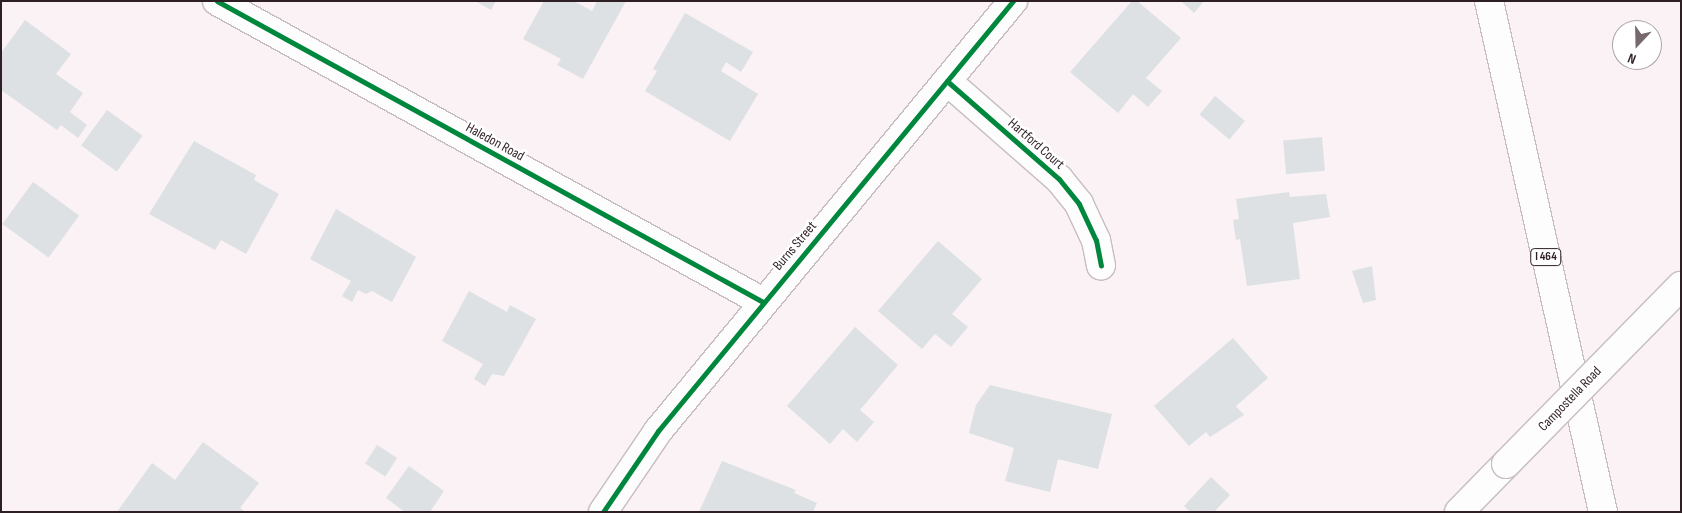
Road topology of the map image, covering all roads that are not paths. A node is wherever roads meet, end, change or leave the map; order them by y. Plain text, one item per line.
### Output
1 (217, 1) edge
2 (1013, 1) edge
3 (1489, 1) edge
4 (947, 81) junction
5 (1101, 266) dead end
6 (1681, 286) edge
7 (762, 302) junction
8 (603, 512) edge
9 (1459, 512) edge
10 (1603, 512) edge

1 - 7 main road, Haledon Road
2 - 4 main road, Burns Street
3 - 10 main road, I 464
4 - 5 main road, Hartford Court
4 - 7 main road, Burns Street
6 - 9 main road, Campostella Road, bridge
7 - 8 main road, Burns Street

